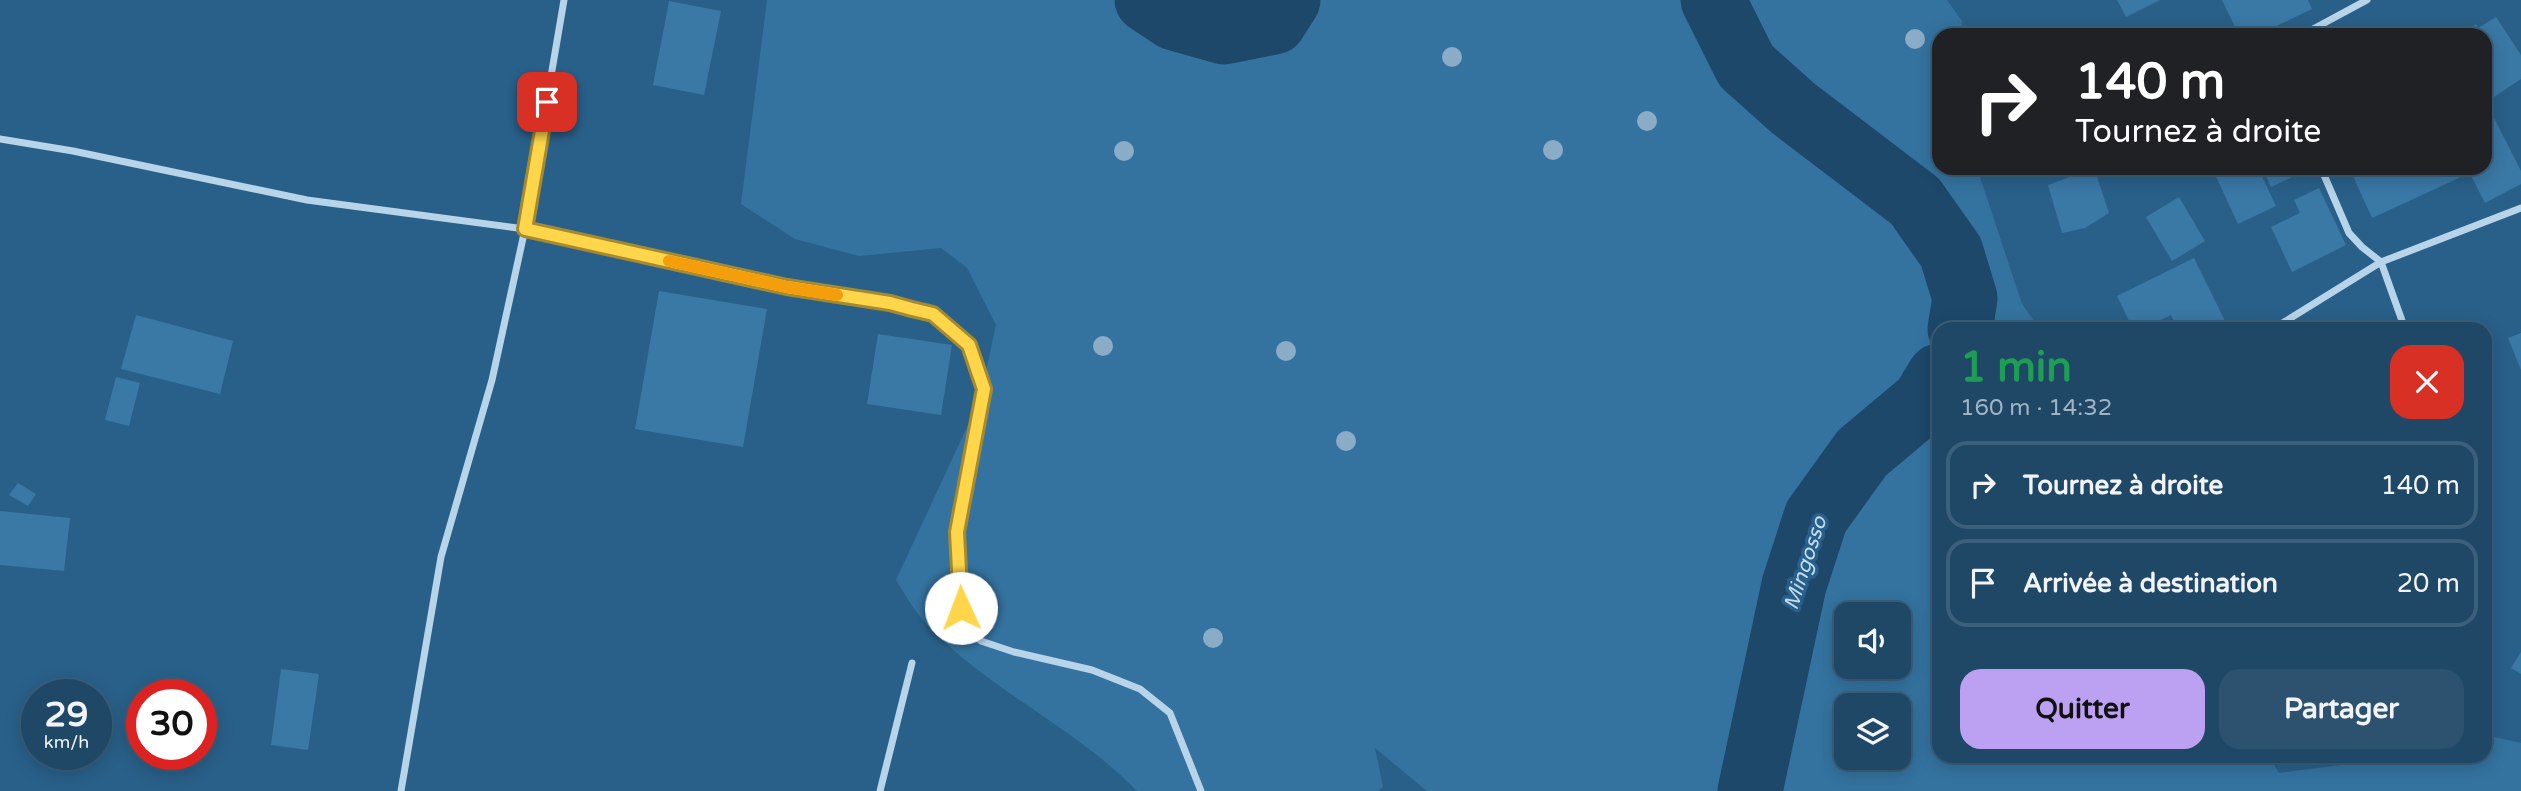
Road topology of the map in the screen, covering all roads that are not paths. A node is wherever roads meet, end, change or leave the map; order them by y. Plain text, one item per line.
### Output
1 (564, 0) edge
2 (2367, 0) edge
3 (2315, 28) edge
4 (0, 139) edge
5 (2324, 175) edge
6 (2521, 208) edge
7 (525, 229) junction
8 (2381, 262) junction
9 (2284, 322) edge
10 (2402, 322) edge
11 (912, 663) dead end
12 (401, 791) edge
13 (880, 791) edge
14 (1201, 791) edge

1 - 7 street
2 - 3 street
4 - 7 street
5 - 8 street
6 - 8 street
7 - 12 street
7 - 14 street
8 - 9 street
8 - 10 street
11 - 13 street

